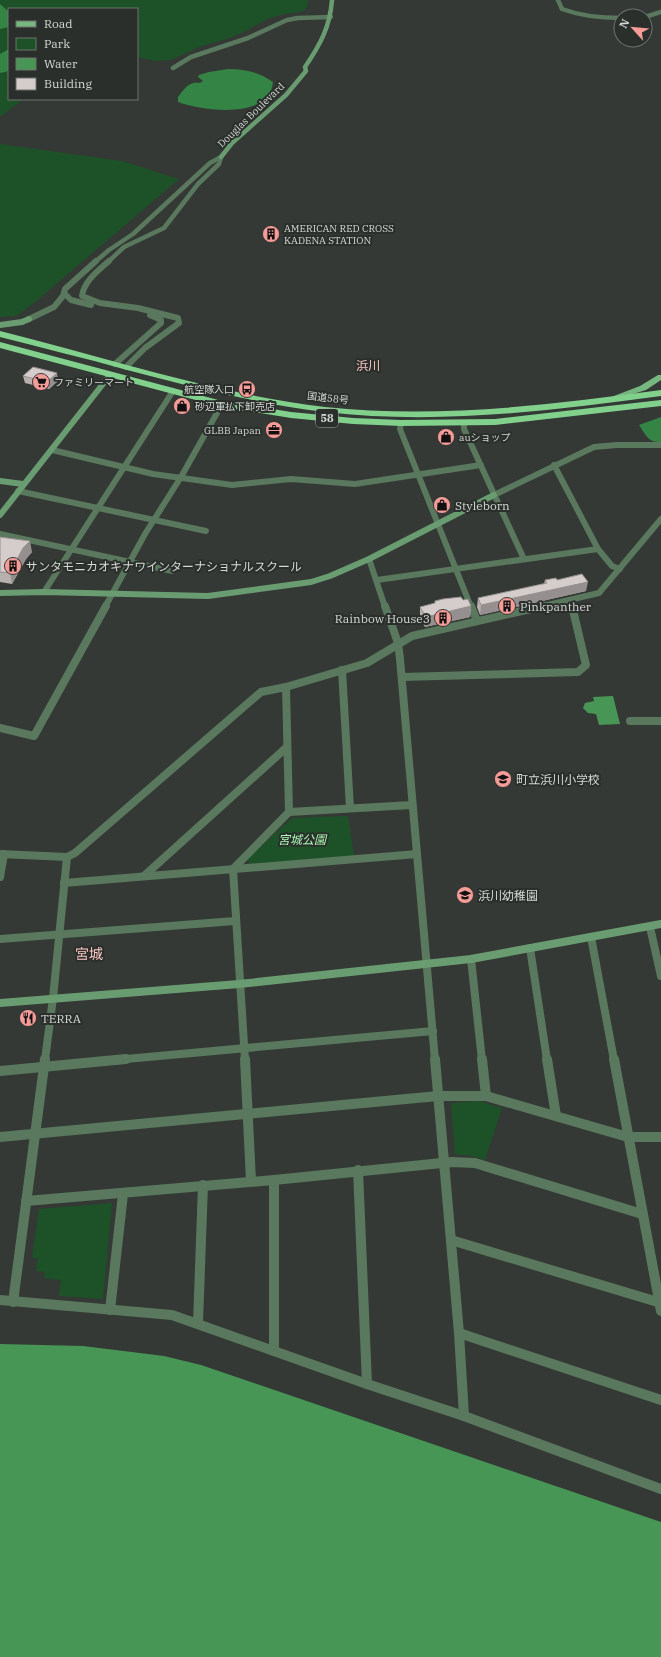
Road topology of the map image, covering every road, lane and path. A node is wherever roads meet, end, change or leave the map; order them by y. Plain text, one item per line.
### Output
1 (332, 0) edge
2 (558, 0) edge
3 (330, 17) junction
4 (613, 18) edge
5 (173, 68) dead end
6 (221, 158) junction
7 (132, 244) junction
8 (109, 252) junction
9 (120, 254) junction
10 (64, 293) junction
11 (0, 325) edge
12 (0, 334) edge
13 (0, 345) edge
14 (120, 365) junction
15 (110, 375) junction
16 (661, 377) edge
17 (173, 391) junction
18 (661, 393) edge
19 (604, 401) junction
20 (661, 403) edge
21 (222, 404) junction
22 (464, 422) junction
23 (401, 423) junction
24 (661, 445) edge
25 (52, 450) junction
26 (481, 465) junction
27 (554, 465) junction
28 (123, 467) junction
29 (418, 475) junction
30 (181, 478) junction
31 (0, 481) edge
32 (24, 484) junction
33 (18, 491) junction
34 (494, 495) junction
35 (97, 508) junction
36 (0, 515) edge
37 (154, 519) junction
38 (661, 519) edge
39 (439, 523) junction
40 (206, 531) dead end
41 (0, 534) edge
42 (598, 549) junction
43 (71, 550) junction
44 (369, 559) junction
45 (524, 559) junction
46 (129, 562) junction
47 (457, 569) junction
48 (620, 569) junction
49 (172, 570) dead end
50 (377, 580) junction
51 (44, 592) junction
52 (0, 593) edge
53 (113, 593) junction
54 (571, 600) junction
55 (477, 621) junction
56 (398, 643) junction
57 (342, 670) junction
58 (402, 677) junction
59 (286, 687) junction
60 (630, 721) dead end
61 (661, 721) edge
62 (0, 728) edge
63 (287, 747) junction
64 (412, 805) junction
65 (350, 808) junction
66 (288, 812) junction
67 (2, 854) edge
68 (417, 854) junction
69 (67, 857) junction
70 (233, 869) junction
71 (144, 876) junction
72 (0, 877) edge
73 (64, 883) junction
74 (235, 921) junction
75 (661, 924) edge
76 (650, 926) junction
77 (59, 934) junction
78 (591, 937) junction
79 (0, 939) edge
80 (530, 948) junction
81 (471, 959) junction
82 (427, 963) junction
83 (661, 976) edge
84 (239, 984) junction
85 (53, 998) junction
86 (0, 1003) edge
87 (433, 1031) junction
88 (243, 1048) junction
89 (43, 1067) junction
90 (0, 1071) edge
91 (438, 1096) junction
92 (486, 1096) junction
93 (249, 1114) junction
94 (556, 1116) junction
95 (36, 1133) junction
96 (0, 1137) edge
97 (628, 1137) junction
98 (661, 1137) edge
99 (443, 1162) junction
100 (358, 1170) junction
101 (274, 1180) junction
102 (251, 1181) junction
103 (203, 1185) junction
104 (123, 1194) junction
105 (26, 1201) junction
106 (642, 1214) junction
107 (450, 1240) junction
108 (0, 1300) edge
109 (13, 1302) junction
110 (661, 1305) edge
111 (110, 1310) junction
112 (198, 1323) junction
113 (459, 1333) junction
114 (274, 1351) junction
115 (367, 1384) junction
116 (661, 1400) edge
117 (464, 1416) junction
118 (661, 1489) edge

1 - 3 street, Douglas Boulevard
2 - 4 street
3 - 5 street
3 - 6 street, Douglas Boulevard
6 - 7 street
6 - 8 street
7 - 8 street
7 - 9 street
8 - 9 street
8 - 10 street
9 - 14 street
10 - 11 street
10 - 14 street
12 - 14 highway, 国道58号 / 58
13 - 15 highway, 国道58号 / 58
14 - 15 street
14 - 19 highway, 国道58号 / 58
15 - 17 highway, 国道58号 / 58
15 - 25 street
16 - 19 main road
17 - 21 highway, 国道58号 / 58
17 - 28 street
18 - 19 highway, 国道58号 / 58
20 - 22 highway, 国道58号 / 58
21 - 23 highway, 国道58号 / 58
21 - 30 street
22 - 23 highway, 国道58号 / 58
22 - 26 street
23 - 29 street
24 - 27 street
25 - 28 street
25 - 32 street
26 - 29 street
26 - 34 street
27 - 34 street
27 - 42 street
28 - 30 street
28 - 35 street
29 - 30 street
29 - 39 street
30 - 37 street
31 - 32 street
32 - 33 street
33 - 35 street
33 - 36 street
34 - 39 street
34 - 45 street
35 - 37 street
35 - 43 street
37 - 40 street
37 - 46 street
38 - 48 street
39 - 44 street
39 - 47 street
41 - 43 street
42 - 45 street
42 - 48 street
43 - 46 street
43 - 51 street
44 - 50 street
44 - 53 street
45 - 47 street
46 - 49 street
46 - 53 street
47 - 50 street
47 - 55 street
48 - 54 street
50 - 56 street
51 - 52 street
51 - 53 street
53 - 62 street
54 - 55 street
54 - 58 street
55 - 56 street
56 - 57 street
56 - 58 street
57 - 59 street
57 - 65 street
58 - 64 street
59 - 63 street
59 - 69 street
60 - 61 street
63 - 66 street
63 - 71 street
64 - 65 street
64 - 68 street
65 - 66 street
66 - 70 street
67 - 69 street
67 - 72 street
68 - 70 street
68 - 82 street
69 - 73 street
70 - 71 street
70 - 74 street
71 - 73 street
73 - 77 street
74 - 77 street
74 - 84 street
75 - 76 street
76 - 78 street
76 - 83 street
77 - 79 street
77 - 85 street
78 - 80 street
78 - 97 street
80 - 81 street
80 - 94 street
81 - 82 street
81 - 92 street
82 - 84 street
82 - 87 street
84 - 85 street
84 - 88 street
85 - 86 street
85 - 89 street
87 - 88 street
87 - 91 street
88 - 89 street
88 - 93 street
89 - 90 street
89 - 95 street
91 - 92 street
91 - 93 street
91 - 99 street
92 - 94 street
93 - 95 street
93 - 102 street
94 - 97 street
95 - 96 street
95 - 105 street
97 - 98 street
97 - 106 street
99 - 100 street
99 - 106 street
99 - 107 street
100 - 101 street
100 - 115 street
101 - 102 street
101 - 114 street
102 - 103 street
103 - 104 street
103 - 112 street
104 - 105 street
104 - 111 street
105 - 109 street
106 - 110 street
107 - 110 street
107 - 113 street
108 - 109 street
109 - 111 street
111 - 112 street
112 - 114 street
113 - 116 street
113 - 117 street
114 - 115 street
115 - 117 street
117 - 118 street

